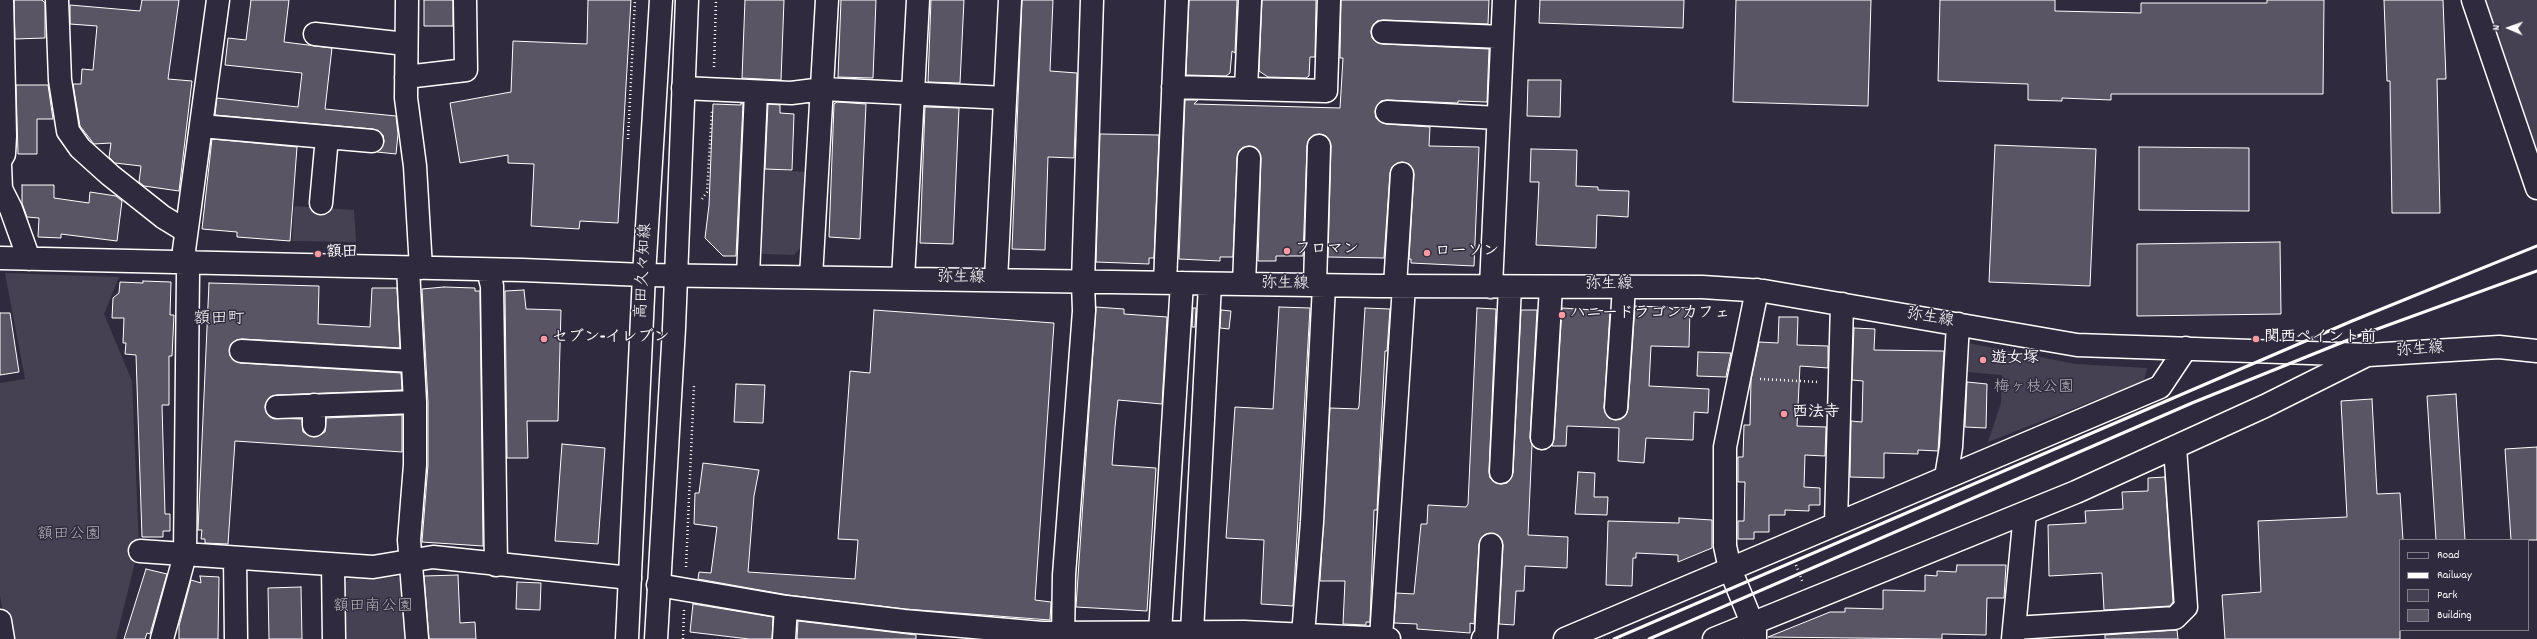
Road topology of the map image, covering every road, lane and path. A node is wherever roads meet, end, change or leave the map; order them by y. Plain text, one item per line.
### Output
1 (2, 0) edge
2 (58, 0) edge
3 (218, 0) edge
4 (407, 0) edge
5 (465, 0) edge
6 (635, 0) edge
7 (661, 0) edge
8 (687, 0) edge
9 (827, 0) edge
10 (918, 0) edge
11 (1010, 0) edge
12 (1092, 0) edge
13 (1177, 0) edge
14 (1250, 0) edge
15 (1329, 0) edge
16 (1504, 0) edge
17 (2473, 0) edge
18 (1383, 32) dead end
19 (315, 34) dead end
20 (1502, 37) junction
21 (406, 44) junction
22 (406, 77) junction
23 (1173, 87) junction
24 (683, 88) junction
25 (823, 89) junction
26 (1246, 89) junction
27 (756, 92) junction
28 (913, 94) junction
29 (1005, 98) junction
30 (1387, 112) dead end
31 (1498, 118) junction
32 (201, 126) junction
33 (327, 137) junction
34 (372, 141) dead end
35 (628, 143) dead end
36 (1319, 146) dead end
37 (1249, 158) dead end
38 (0, 161) edge
39 (0, 165) edge
40 (1402, 174) dead end
41 (2537, 188) edge
42 (321, 202) dead end
43 (186, 231) junction
44 (0, 258) edge
45 (29, 259) junction
46 (185, 262) junction
47 (414, 268) junction
48 (488, 270) junction
49 (644, 275) junction
50 (675, 276) junction
51 (748, 276) junction
52 (811, 277) junction
53 (903, 278) junction
54 (996, 280) junction
55 (1083, 282) junction
56 (1174, 283) junction
57 (1210, 284) junction
58 (1244, 284) junction
59 (1319, 285) junction
60 (1400, 286) junction
61 (1500, 287) junction
62 (1551, 287) junction
63 (1624, 287) junction
64 (1757, 290) junction
65 (1842, 304) junction
66 (1958, 324) junction
67 (2186, 348) junction
68 (241, 351) dead end
69 (2537, 351) edge
70 (2368, 355) junction
71 (412, 361) junction
72 (1739, 378) junction
73 (694, 382) dead end
74 (1840, 384) junction
75 (415, 402) junction
76 (277, 406) dead end
77 (1616, 408) dead end
78 (1542, 438) dead end
79 (2175, 447) junction
80 (1501, 472) dead end
81 (1946, 477) junction
82 (2025, 513) junction
83 (1836, 523) junction
84 (1491, 544) dead end
85 (1788, 544) junction
86 (140, 551) dead end
87 (185, 556) junction
88 (235, 558) junction
89 (410, 562) junction
90 (333, 565) junction
91 (496, 565) junction
92 (1730, 569) junction
93 (630, 578) junction
94 (658, 585) junction
95 (685, 590) junction
96 (1810, 600) junction
97 (786, 607) junction
98 (0, 621) edge
99 (1160, 632) junction
100 (1192, 632) junction
101 (1753, 632) edge
102 (2014, 633) edge
103 (1303, 635) junction
104 (1062, 636) edge
105 (3, 639) edge
106 (162, 639) edge
107 (236, 639) edge
108 (334, 639) edge
109 (417, 639) edge
110 (627, 639) edge
111 (656, 639) edge
112 (683, 639) edge
113 (784, 639) edge
114 (1385, 639) edge
115 (1483, 639) edge
116 (1564, 639) edge
117 (1714, 639) edge

1 - 38 street
2 - 43 street
3 - 32 street
4 - 21 street
5 - 22 street
6 - 35 path
7 - 49 street, 高田久々知線
8 - 24 street, 高田久々知線
9 - 25 street
10 - 28 street
11 - 29 street
12 - 55 street
13 - 23 street
14 - 26 street
15 - 26 street
16 - 20 street
17 - 41 street
18 - 20 street
19 - 21 street
20 - 31 street
21 - 22 street
22 - 47 street
23 - 26 street
23 - 56 street
24 - 27 street
24 - 50 street, 高田久々知線
25 - 27 street
25 - 28 street
25 - 52 street
27 - 51 street
28 - 29 street
28 - 53 street
29 - 54 street
30 - 31 street
31 - 61 street
32 - 33 street
32 - 43 street
33 - 34 street
33 - 42 street
36 - 59 street
37 - 58 street
39 - 45 street
40 - 60 street
43 - 46 street
44 - 45 street, 弥生線
45 - 46 street, 弥生線
46 - 47 street, 弥生線
46 - 87 street
47 - 48 street, 弥生線
47 - 71 street
48 - 49 street, 弥生線
48 - 91 street
49 - 50 street, 弥生線
49 - 93 street, 高田久々知線
50 - 51 street, 弥生線
50 - 94 street, 高田久々知線
51 - 52 street, 弥生線
52 - 53 street, 弥生線
53 - 54 street, 弥生線
54 - 55 street, 弥生線
55 - 56 street, 弥生線
55 - 104 street
56 - 57 street, 弥生線
56 - 99 street
57 - 58 street, 弥生線
57 - 100 street
58 - 59 street, 弥生線
59 - 60 street, 弥生線
59 - 103 street
60 - 61 street, 弥生線
60 - 114 street
61 - 62 street, 弥生線
61 - 80 street
62 - 63 street, 弥生線
62 - 78 street
63 - 64 street, 弥生線
63 - 77 street
64 - 65 street, 弥生線
64 - 72 street
65 - 66 street, 弥生線
65 - 74 street
66 - 67 street, 弥生線
66 - 81 street
67 - 70 street, 弥生線
67 - 81 street
68 - 71 street
69 - 70 street, 弥生線
70 - 79 street
71 - 75 street
72 - 74 path
72 - 92 street
73 - 95 path
74 - 83 street
75 - 76 street
75 - 89 street
79 - 82 street
79 - 102 street
81 - 83 street
82 - 96 street
82 - 102 street
83 - 85 street
84 - 115 street
85 - 92 street
85 - 96 path
86 - 87 street
87 - 88 street
87 - 106 street
88 - 90 street
88 - 107 street
89 - 90 street
89 - 91 street
89 - 109 street
90 - 108 street
91 - 93 street
92 - 101 street
92 - 116 street
93 - 110 street, 高田久々知線
94 - 95 street
94 - 111 street, 高田久々知線
95 - 97 street
95 - 112 path
96 - 101 street
97 - 104 street
97 - 113 street
98 - 105 street
99 - 100 street
99 - 104 street
100 - 103 street
101 - 117 street
103 - 114 street

